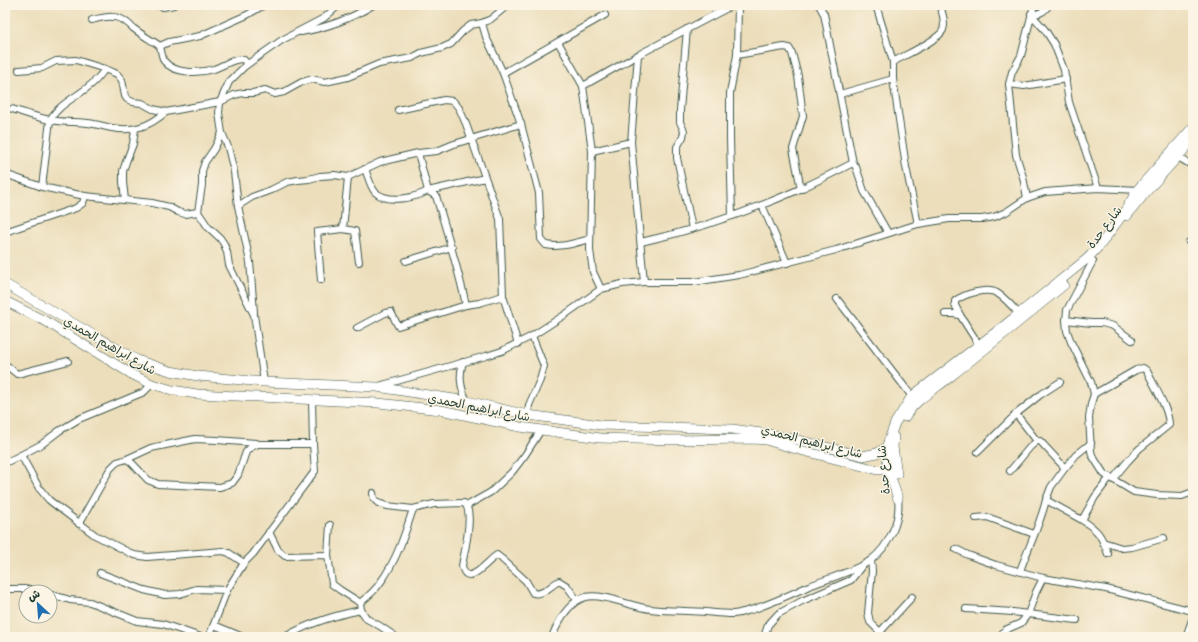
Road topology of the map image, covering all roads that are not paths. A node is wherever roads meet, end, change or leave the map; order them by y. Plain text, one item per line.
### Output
1 (158, 5) edge
2 (174, 5) edge
3 (264, 5) edge
4 (339, 5) edge
5 (372, 5) edge
6 (512, 5) edge
7 (732, 5) edge
8 (738, 5) edge
9 (819, 5) edge
10 (876, 5) edge
11 (940, 5) edge
12 (1034, 5) edge
13 (1049, 5) edge
14 (506, 6) edge
15 (1032, 14) junction
16 (605, 15) dead end
17 (92, 20) dead end
18 (482, 23) junction
19 (687, 29) junction
20 (299, 32) junction
21 (558, 42) junction
22 (160, 46) junction
23 (638, 55) junction
24 (737, 55) junction
25 (893, 62) junction
26 (245, 66) junction
27 (105, 69) junction
28 (19, 70) dead end
29 (503, 73) junction
30 (893, 79) junction
31 (1066, 79) junction
32 (1009, 84) junction
33 (583, 86) junction
34 (840, 94) junction
35 (220, 102) junction
36 (12, 109) dead end
37 (398, 110) dead end
38 (166, 112) junction
39 (50, 120) junction
40 (521, 124) junction
41 (1193, 127) edge
42 (135, 129) junction
43 (222, 133) junction
44 (471, 139) junction
45 (1193, 140) edge
46 (631, 142) junction
47 (592, 150) junction
48 (418, 153) junction
49 (1175, 154) junction
50 (853, 163) junction
51 (1193, 166) edge
52 (365, 169) junction
53 (5, 174) edge
54 (348, 177) junction
55 (485, 178) junction
56 (42, 187) junction
57 (801, 188) junction
58 (1098, 188) junction
59 (1142, 190) junction
60 (428, 191) junction
61 (85, 196) junction
62 (1027, 198) junction
63 (125, 200) junction
64 (762, 205) junction
65 (238, 206) junction
66 (198, 212) junction
67 (732, 216) junction
68 (918, 224) junction
69 (692, 228) junction
70 (343, 229) junction
71 (5, 232) edge
72 (888, 233) junction
73 (590, 239) junction
74 (640, 242) junction
75 (1106, 242) junction
76 (452, 247) junction
77 (406, 261) dead end
78 (1093, 261) junction
79 (359, 262) dead end
80 (787, 263) junction
81 (1083, 266) junction
82 (321, 280) dead end
83 (644, 282) junction
84 (6, 287) edge
85 (601, 289) junction
86 (503, 296) junction
87 (837, 299) dead end
88 (5, 301) edge
89 (466, 305) junction
90 (945, 314) dead end
91 (254, 315) junction
92 (960, 315) junction
93 (1020, 316) junction
94 (1066, 320) junction
95 (357, 328) dead end
96 (532, 336) junction
97 (1132, 340) dead end
98 (518, 344) junction
99 (978, 345) junction
100 (68, 361) dead end
101 (463, 362) junction
102 (5, 364) edge
103 (264, 382) junction
104 (1060, 382) dead end
105 (152, 384) junction
106 (377, 387) junction
107 (1094, 394) junction
108 (914, 399) junction
109 (312, 400) junction
110 (467, 400) junction
111 (503, 409) junction
112 (1016, 414) junction
113 (528, 415) junction
114 (500, 424) junction
115 (732, 429) junction
116 (541, 430) junction
117 (730, 440) junction
118 (1037, 441) junction
119 (1091, 443) junction
120 (258, 444) junction
121 (313, 444) junction
122 (797, 445) junction
123 (887, 447) junction
124 (978, 452) dead end
125 (22, 455) junction
126 (126, 459) junction
127 (5, 463) edge
128 (1065, 468) junction
129 (892, 469) junction
130 (878, 470) junction
131 (1010, 471) dead end
132 (1112, 478) junction
133 (894, 486) junction
134 (1193, 492) edge
135 (373, 493) dead end
136 (898, 499) junction
137 (1046, 500) junction
138 (468, 505) junction
139 (413, 509) junction
140 (976, 518) dead end
141 (1082, 520) junction
142 (79, 524) junction
143 (330, 525) dead end
144 (269, 532) junction
145 (1034, 534) junction
146 (1164, 538) dead end
147 (1104, 542) junction
148 (956, 549) dead end
149 (1108, 554) dead end
150 (328, 555) junction
151 (871, 560) junction
152 (244, 563) junction
153 (862, 566) junction
154 (1020, 571) junction
155 (100, 573) dead end
156 (1043, 578) junction
157 (5, 589) edge
158 (18, 589) edge
159 (227, 590) junction
160 (58, 596) edge
161 (912, 597) dead end
162 (577, 600) junction
163 (360, 603) junction
164 (966, 609) dead end
165 (361, 610) junction
166 (1193, 611) edge
167 (1028, 614) junction
168 (1193, 617) edge
169 (1077, 620) dead end
170 (214, 625) junction
171 (880, 632) junction
172 (201, 637) edge
173 (209, 637) edge
174 (243, 637) edge
175 (285, 637) edge
176 (396, 637) edge
177 (552, 637) edge
178 (764, 637) edge
179 (885, 637) edge
180 (999, 637) edge
181 (1186, 637) edge

1 - 2 street
3 - 22 street
4 - 20 street
5 - 20 street
6 - 14 street
7 - 19 street
8 - 24 street
9 - 34 street
10 - 25 street
11 - 25 street
12 - 15 street
13 - 15 street
14 - 18 street
15 - 31 street
15 - 32 street
16 - 21 street
17 - 22 street
18 - 29 street
18 - 35 street
19 - 23 street
19 - 69 street
20 - 26 street
21 - 29 street
21 - 33 street
22 - 26 street
23 - 33 street
23 - 46 street
24 - 57 street
24 - 67 street
25 - 30 street
26 - 35 street
27 - 28 street
27 - 38 street
27 - 39 street
29 - 40 street
30 - 34 street
30 - 68 street
31 - 32 street
31 - 58 street
32 - 62 street
33 - 47 street
34 - 50 street
35 - 38 street
35 - 43 street
36 - 39 street
37 - 44 street
38 - 42 street
39 - 42 street
39 - 56 street
40 - 44 street
40 - 73 street
41 - 49 main road, شارع حدة
42 - 63 street
43 - 65 street
43 - 66 street
44 - 48 street
44 - 55 street
45 - 49 main road, شارع حدة
46 - 47 street
46 - 74 street
47 - 73 street
48 - 52 street
48 - 60 street
49 - 51 street
49 - 59 main road, شارع حدة
50 - 57 street
50 - 72 street
52 - 54 street
52 - 60 street
53 - 56 street
54 - 65 street
54 - 70 street
55 - 60 street
55 - 86 street
56 - 61 street
57 - 64 street
58 - 59 street
58 - 62 street
59 - 75 main road, شارع حدة
60 - 76 street
61 - 63 street
61 - 71 street
62 - 68 street
63 - 66 street
64 - 67 street
64 - 80 street
65 - 91 street
66 - 91 street
67 - 69 street
68 - 72 street
69 - 74 street
70 - 79 street
70 - 82 street
72 - 80 street
73 - 85 street
74 - 83 street
75 - 78 main road, شارع حدة
75 - 81 main road, شارع حدة
76 - 77 street
76 - 89 street
78 - 81 main road, شارع حدة
78 - 94 street
80 - 83 street
81 - 93 main road, شارع حدة
83 - 85 street
84 - 103 main road, شارع ابراهيم الحمدي
85 - 96 street
86 - 89 street
86 - 98 street
87 - 108 street
88 - 105 main road, شارع ابراهيم الحمدي
89 - 95 street
90 - 92 street
91 - 103 street
92 - 93 street
92 - 99 street
93 - 99 main road, شارع حدة
93 - 108 main road, شارع حدة
94 - 97 street
94 - 107 street
96 - 98 street
96 - 113 street
98 - 101 street
99 - 108 main road, شارع حدة
100 - 102 street
101 - 106 street
101 - 110 street
103 - 106 main road, شارع ابراهيم الحمدي
104 - 112 street
105 - 109 main road, شارع ابراهيم الحمدي
105 - 125 street
106 - 110 main road, شارع ابراهيم الحمدي
107 - 119 street
107 - 132 street
108 - 123 main road, شارع حدة
108 - 129 main road, شارع حدة
109 - 114 main road, شارع ابراهيم الحمدي
109 - 121 street
110 - 111 main road, شارع ابراهيم الحمدي
111 - 113 main road, شارع ابراهيم الحمدي
111 - 114 main road
112 - 118 street
112 - 124 street
113 - 115 main road, شارع ابراهيم الحمدي
114 - 116 main road, شارع ابراهيم الحمدي
115 - 117 main road
115 - 122 main road, شارع ابراهيم الحمدي
116 - 117 main road, شارع ابراهيم الحمدي
116 - 138 street
117 - 122 main road, شارع ابراهيم الحمدي
118 - 128 street
118 - 131 street
119 - 128 street
119 - 132 street
120 - 121 street
120 - 126 street
120 - 126 street
121 - 144 street
122 - 123 main road, شارع ابراهيم الحمدي
122 - 130 main road, شارع ابراهيم الحمدي
123 - 129 main road, شارع حدة
125 - 127 street
125 - 142 street
126 - 142 street
128 - 137 street
129 - 130 main road, شارع ابراهيم الحمدي
129 - 133 main road, شارع حدة
129 - 136 main road, شارع حدة
130 - 133 main road
132 - 134 street
132 - 141 street
133 - 136 main road, شارع حدة
135 - 139 street
136 - 151 street
137 - 141 street
137 - 145 street
138 - 139 street
138 - 162 street
139 - 163 street
140 - 145 street
141 - 147 street
142 - 152 street
143 - 150 street
144 - 150 street
144 - 152 street
145 - 154 street
146 - 147 street
147 - 149 street
148 - 154 street
150 - 163 street
151 - 153 street
151 - 171 street
152 - 159 street
153 - 162 street
153 - 178 street
154 - 156 street
155 - 159 street
156 - 166 street
156 - 167 street
157 - 158 street
159 - 170 street
160 - 172 street
161 - 171 street
162 - 177 street
163 - 165 street
164 - 167 street
165 - 175 street
165 - 176 street
167 - 169 street
167 - 180 street
168 - 181 street
170 - 173 street
170 - 174 street
171 - 179 street

